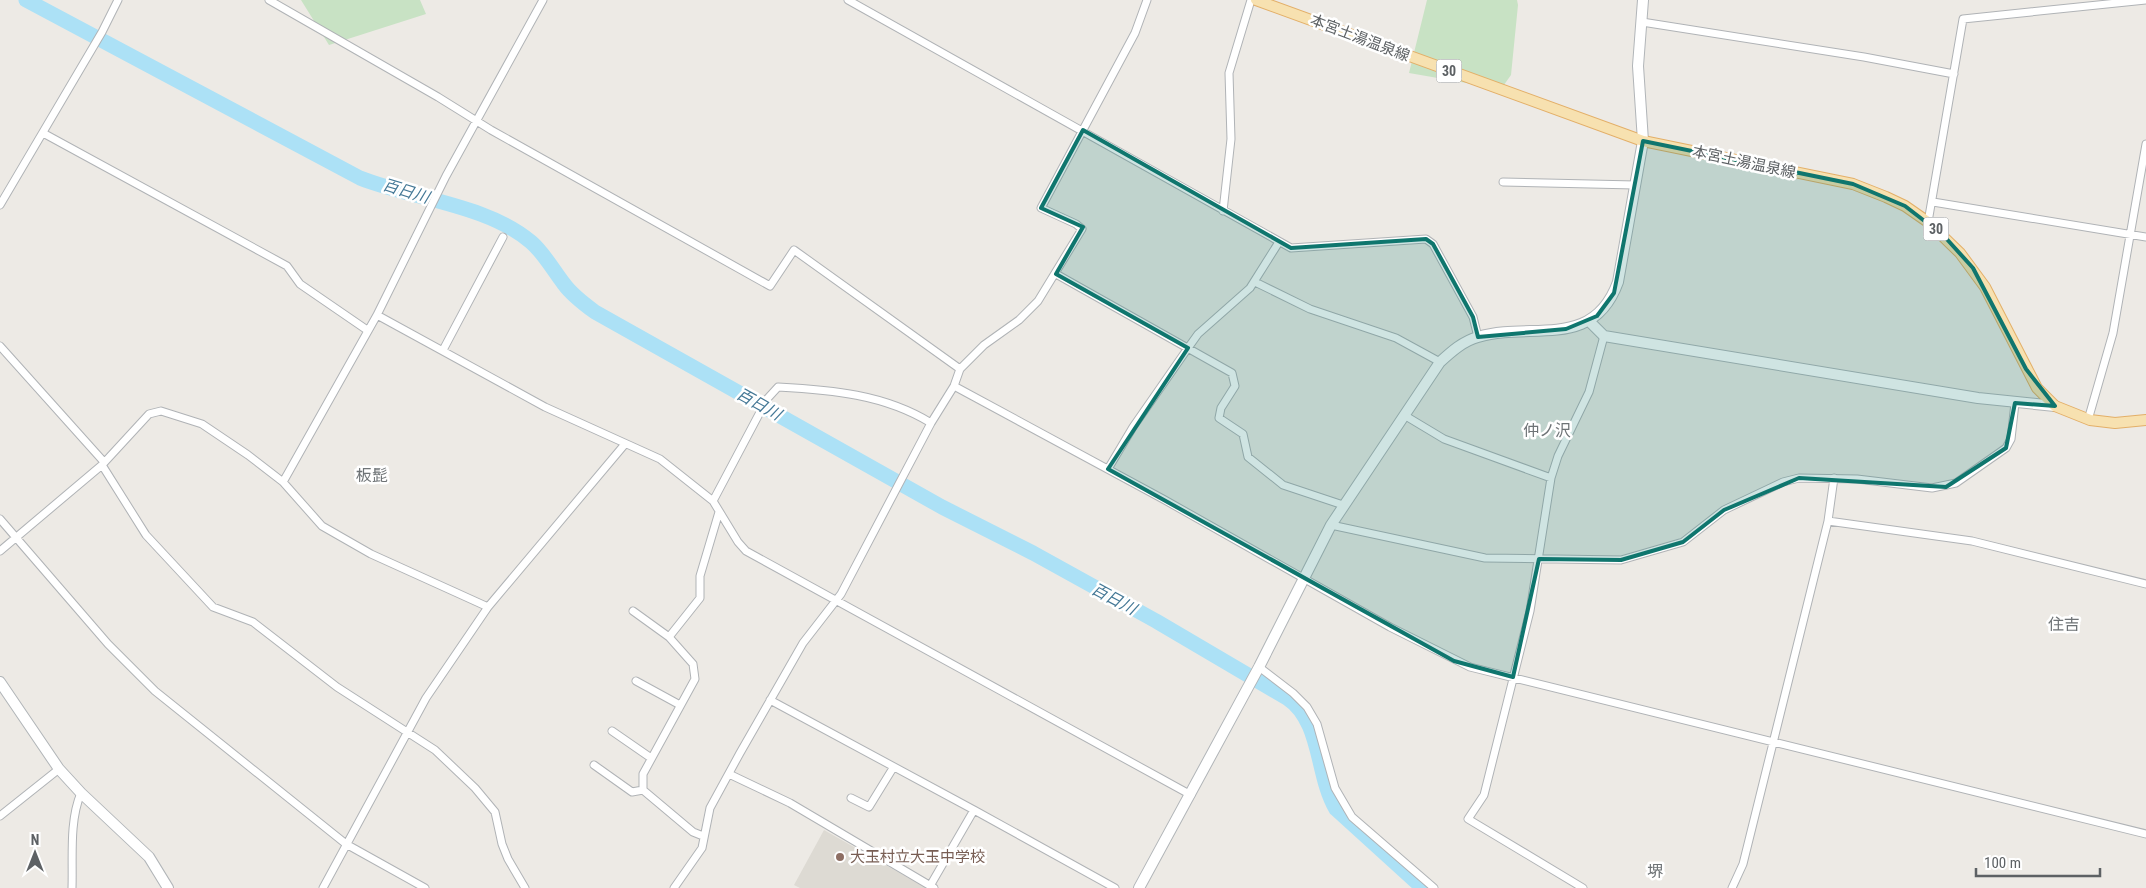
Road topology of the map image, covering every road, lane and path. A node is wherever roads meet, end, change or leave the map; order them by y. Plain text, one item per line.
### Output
1 (118, 0) edge
2 (268, 0) edge
3 (543, 0) edge
4 (848, 0) edge
5 (1147, 0) edge
6 (1251, 0) edge
7 (1256, 0) edge
8 (1643, 0) edge
9 (2146, 0) edge
10 (1642, 22) junction
11 (1954, 74) junction
12 (477, 120) junction
13 (1083, 130) junction
14 (43, 133) junction
15 (1643, 141) junction
16 (2146, 144) edge
17 (1503, 182) dead end
18 (1635, 185) junction
19 (1933, 202) junction
20 (0, 205) edge
21 (1223, 211) junction
22 (1928, 222) junction
23 (2130, 234) junction
24 (502, 237) dead end
25 (2146, 237) edge
26 (1279, 242) junction
27 (1056, 274) junction
28 (1255, 282) junction
29 (376, 315) junction
30 (1589, 321) junction
31 (367, 330) junction
32 (1604, 336) junction
33 (1478, 337) junction
34 (0, 346) edge
35 (1188, 348) junction
36 (443, 350) junction
37 (1440, 362) junction
38 (960, 368) junction
39 (954, 386) junction
40 (2016, 403) junction
41 (2055, 406) junction
42 (1404, 415) junction
43 (2088, 420) junction
44 (2146, 420) edge
45 (931, 423) junction
46 (625, 444) junction
47 (103, 463) junction
48 (1108, 470) junction
49 (1551, 478) junction
50 (1834, 478) junction
51 (283, 482) junction
52 (713, 501) junction
53 (1343, 506) junction
54 (719, 512) junction
55 (0, 518) edge
56 (1828, 521) junction
57 (1331, 525) junction
58 (17, 538) junction
59 (0, 551) edge
60 (1539, 559) junction
61 (1304, 578) junction
62 (2146, 584) edge
63 (836, 600) junction
64 (488, 608) junction
65 (633, 611) dead end
66 (669, 637) junction
67 (1257, 670) junction
68 (1513, 677) junction
69 (636, 681) dead end
70 (0, 682) edge
71 (770, 700) junction
72 (680, 706) junction
73 (612, 731) dead end
74 (409, 733) junction
75 (1772, 741) junction
76 (651, 758) junction
77 (594, 765) dead end
78 (892, 768) junction
79 (59, 769) junction
80 (729, 774) junction
81 (643, 790) junction
82 (81, 793) junction
83 (1191, 795) junction
84 (851, 798) dead end
85 (974, 810) junction
86 (0, 816) edge
87 (2146, 834) edge
88 (703, 836) junction
89 (346, 844) junction
90 (932, 887) edge
91 (72, 888) edge
92 (168, 888) edge
93 (323, 888) edge
94 (425, 888) edge
95 (525, 888) edge
96 (674, 888) edge
97 (1115, 888) edge
98 (1140, 888) edge
99 (1434, 888) edge
100 (1583, 888) edge
101 (1732, 888) edge

1 - 14 street
2 - 12 street
3 - 12 street
4 - 13 street
5 - 13 street
6 - 21 street
7 - 15 main road, 本宮土湯温泉線 / 30
8 - 10 street
9 - 11 street
10 - 11 street
10 - 15 street
11 - 19 street
12 - 29 street
12 - 38 street
13 - 21 street
13 - 27 street
14 - 20 street
14 - 31 street
15 - 18 street
15 - 22 main road, 本宮土湯温泉線 / 30
16 - 23 street
17 - 18 street
18 - 30 street
19 - 22 street
19 - 23 street
21 - 26 street
22 - 41 main road, 本宮土湯温泉線 / 30
23 - 25 street
23 - 43 street
24 - 36 street
26 - 28 street
26 - 33 street
27 - 35 street
27 - 38 street
28 - 35 street
28 - 37 street
29 - 31 street
29 - 36 street
30 - 32 street
30 - 33 street
31 - 51 street
32 - 40 street
32 - 49 street
33 - 37 street
34 - 47 street
35 - 48 street
35 - 53 street
36 - 46 street
37 - 42 street
38 - 39 street
39 - 45 street
39 - 48 street
40 - 41 street
40 - 50 street
41 - 43 main road, 本宮土湯温泉線 / 30
42 - 49 street
42 - 53 street
43 - 44 main road, 本宮土湯温泉線 / 30
45 - 52 street
45 - 63 street
46 - 52 street
46 - 64 street
47 - 51 street
47 - 58 street
47 - 74 street
48 - 61 street
49 - 60 street
50 - 56 street
50 - 60 street
51 - 64 street
52 - 54 street
53 - 57 street
54 - 63 street
54 - 66 street
55 - 58 street
56 - 62 street
56 - 75 street
57 - 60 street
57 - 61 street
58 - 59 street
58 - 89 street
60 - 68 street
61 - 67 street
61 - 68 street
63 - 71 street
63 - 83 street
64 - 74 street
65 - 66 street
66 - 72 street
67 - 83 street
67 - 99 street
68 - 75 street
68 - 100 street
69 - 72 street
70 - 79 street
71 - 78 street
71 - 80 street
72 - 76 street
73 - 76 street
74 - 89 street
74 - 95 street
75 - 87 street
75 - 101 street
76 - 81 street
77 - 81 street
78 - 84 street
78 - 85 street
79 - 82 street
79 - 86 street
80 - 88 street
80 - 90 street
81 - 88 street
82 - 91 street
82 - 92 street
83 - 98 street
85 - 90 street
85 - 97 street
88 - 96 street
89 - 93 street
89 - 94 street

